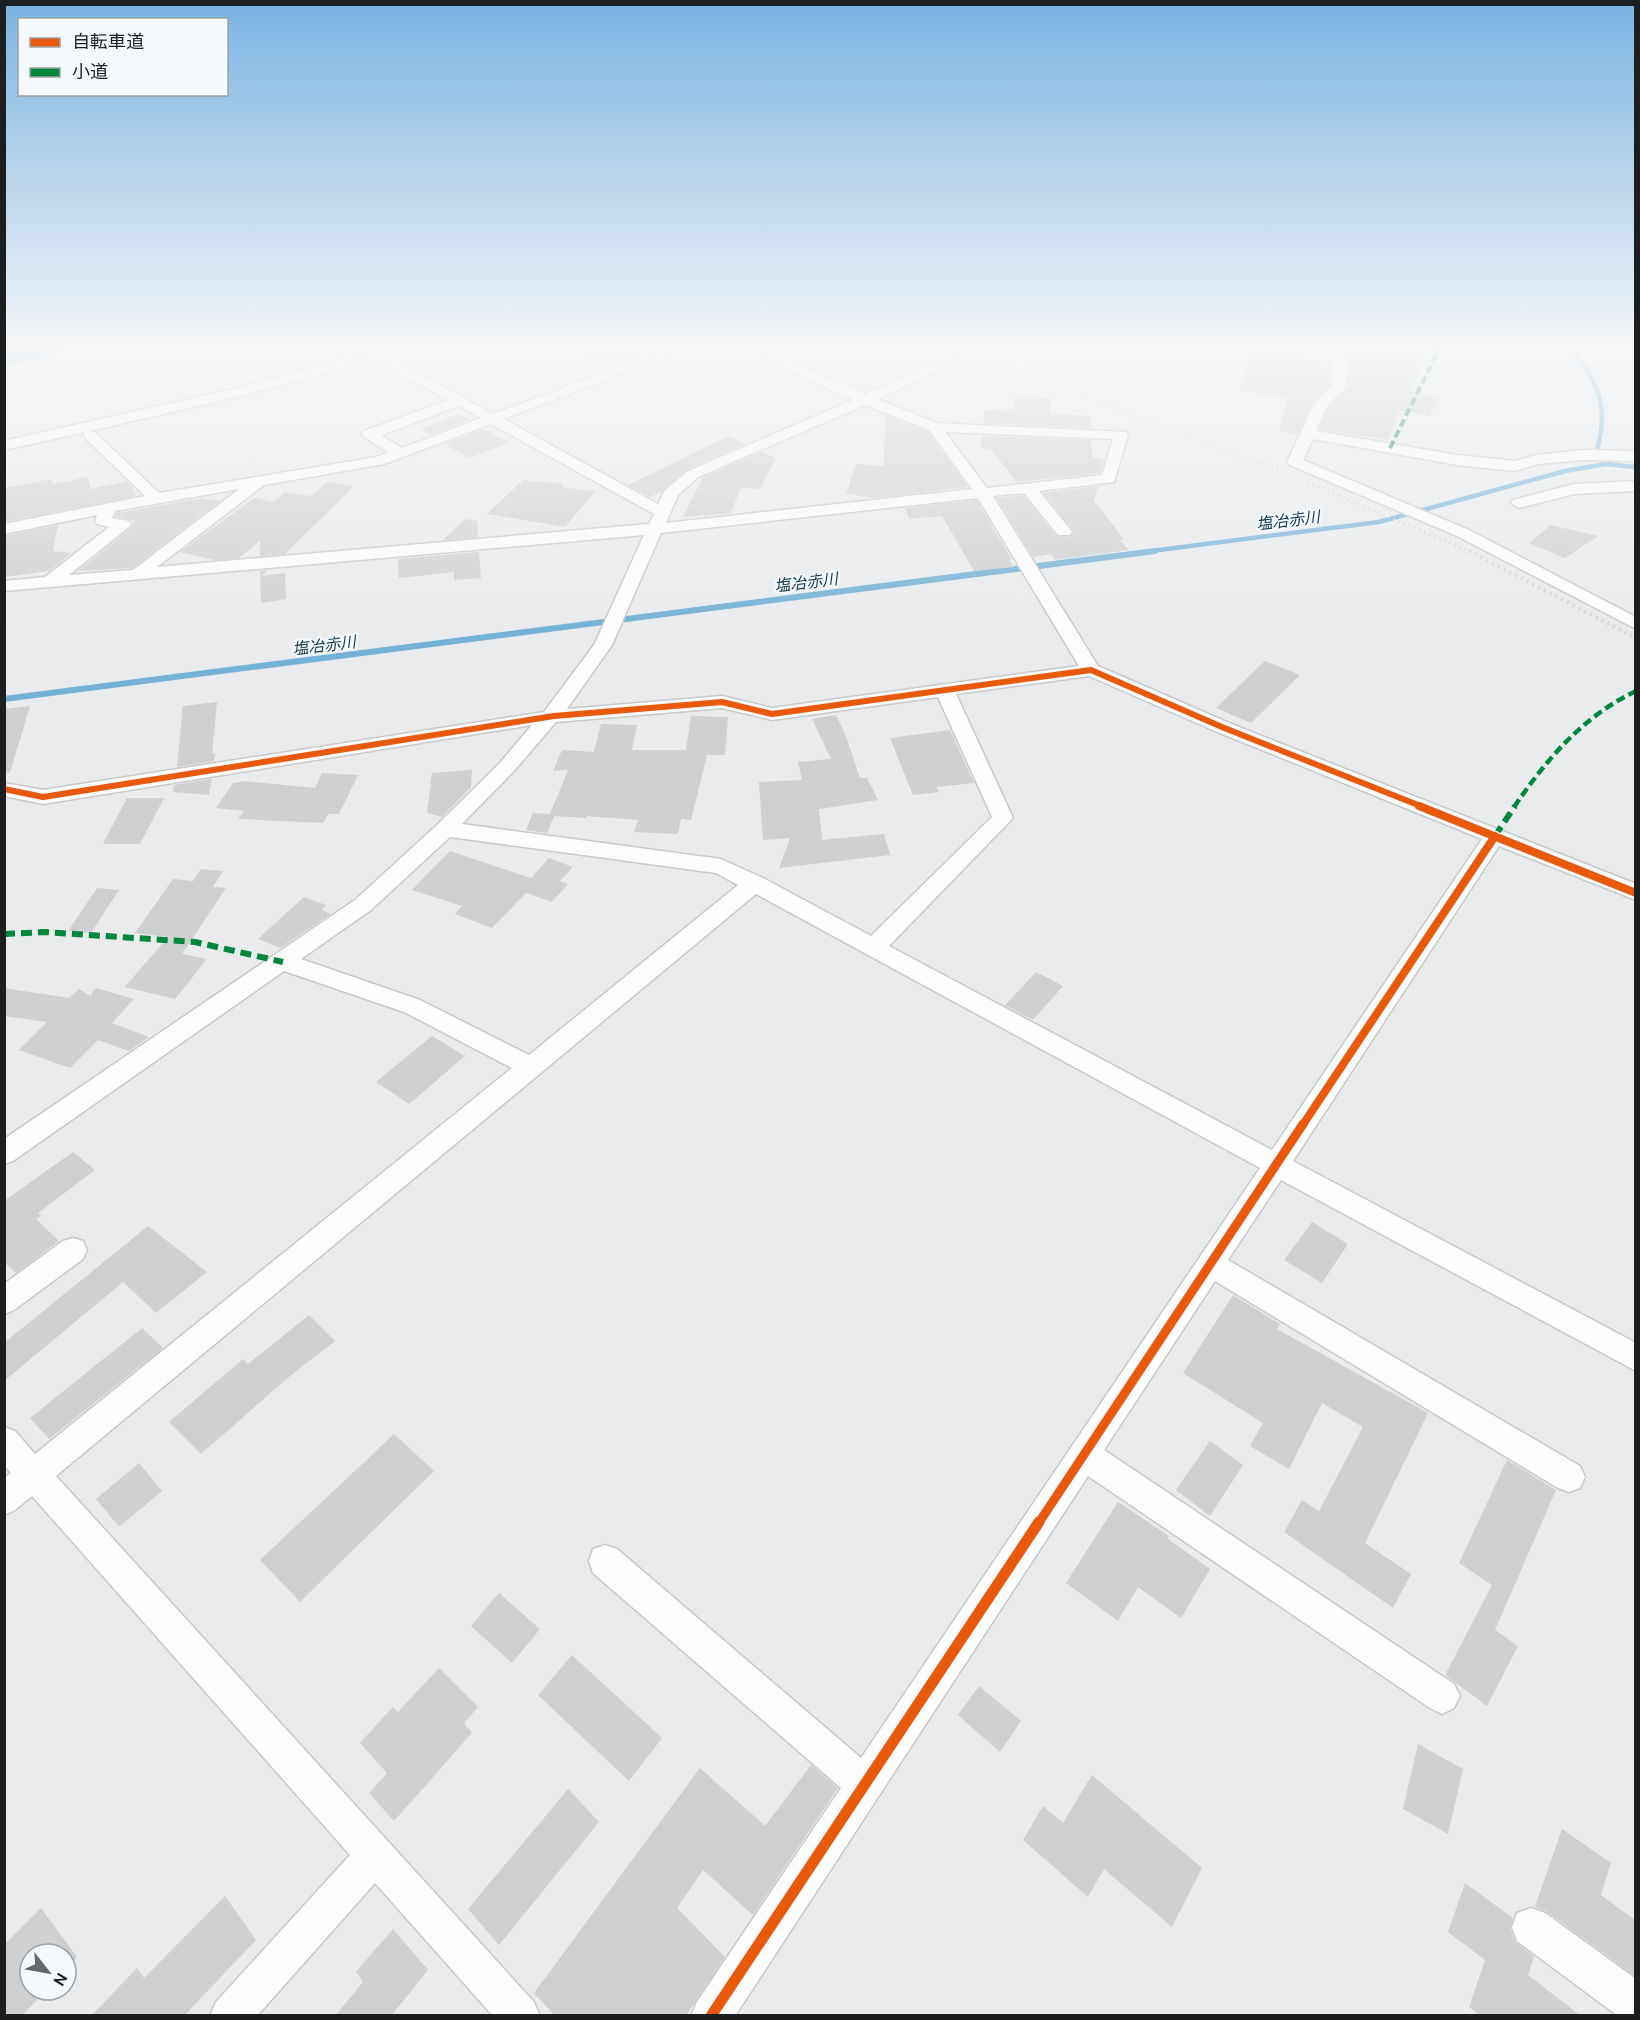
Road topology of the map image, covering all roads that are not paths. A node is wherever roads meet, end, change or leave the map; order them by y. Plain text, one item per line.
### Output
1 (29, 441) edge
2 (97, 441) edge
3 (381, 441) edge
4 (432, 441) edge
5 (533, 441) edge
6 (767, 441) edge
7 (944, 441) edge
8 (1119, 441) edge
9 (1305, 441) edge
10 (1350, 441) edge
11 (4, 447) edge
12 (400, 453) junction
13 (1635, 456) edge
14 (260, 481) junction
15 (1635, 486) edge
16 (1029, 489) junction
17 (984, 495) junction
18 (156, 498) junction
19 (1519, 503) dead end
20 (108, 508) junction
21 (662, 512) junction
22 (4, 529) edge
23 (653, 529) junction
24 (1064, 532) dead end
25 (138, 574) junction
26 (50, 582) junction
27 (4, 586) edge
28 (1635, 624) edge
29 (1091, 670) junction
30 (945, 691) junction
31 (554, 716) junction
32 (4, 789) edge
33 (445, 829) junction
34 (1495, 836) junction
35 (755, 883) junction
36 (1635, 893) edge
37 (874, 947) junction
38 (283, 962) junction
39 (531, 1067) junction
40 (4, 1153) edge
41 (1279, 1164) junction
42 (73, 1250) dead end
43 (1212, 1265) junction
44 (4, 1301) edge
45 (1635, 1358) edge
46 (4, 1442) edge
47 (1084, 1455) junction
48 (34, 1474) junction
49 (1569, 1477) dead end
50 (4, 1499) edge
51 (604, 1561) dead end
52 (1443, 1696) dead end
53 (865, 1785) junction
54 (375, 1856) junction
55 (1531, 1927) dead end
56 (1635, 2004) edge
57 (230, 2016) edge
58 (520, 2016) edge
59 (711, 2016) edge

1 - 11 street
2 - 18 street
3 - 12 street
4 - 12 street
5 - 21 street
6 - 21 street
7 - 17 street
8 - 16 street
9 - 28 street
10 - 13 street
12 - 14 street
14 - 18 street
14 - 25 street
15 - 19 street
16 - 17 street
16 - 24 street
17 - 23 street
17 - 29 street
18 - 20 street
20 - 22 street
20 - 26 street
21 - 23 street
23 - 25 street
23 - 31 street
25 - 26 street
26 - 27 street
29 - 30 street
29 - 34 street
30 - 31 street
30 - 37 street
31 - 32 street
31 - 33 street
33 - 35 street
33 - 38 street
34 - 36 street
34 - 41 street
35 - 37 street
35 - 39 street
37 - 41 street
38 - 39 street
38 - 40 street
39 - 48 street
41 - 43 street
41 - 45 street
42 - 44 street
43 - 47 street
43 - 49 street
46 - 48 street
47 - 52 street
47 - 53 street
48 - 50 street
48 - 54 street
51 - 53 street
53 - 59 street
54 - 57 street
54 - 58 street
55 - 56 street

